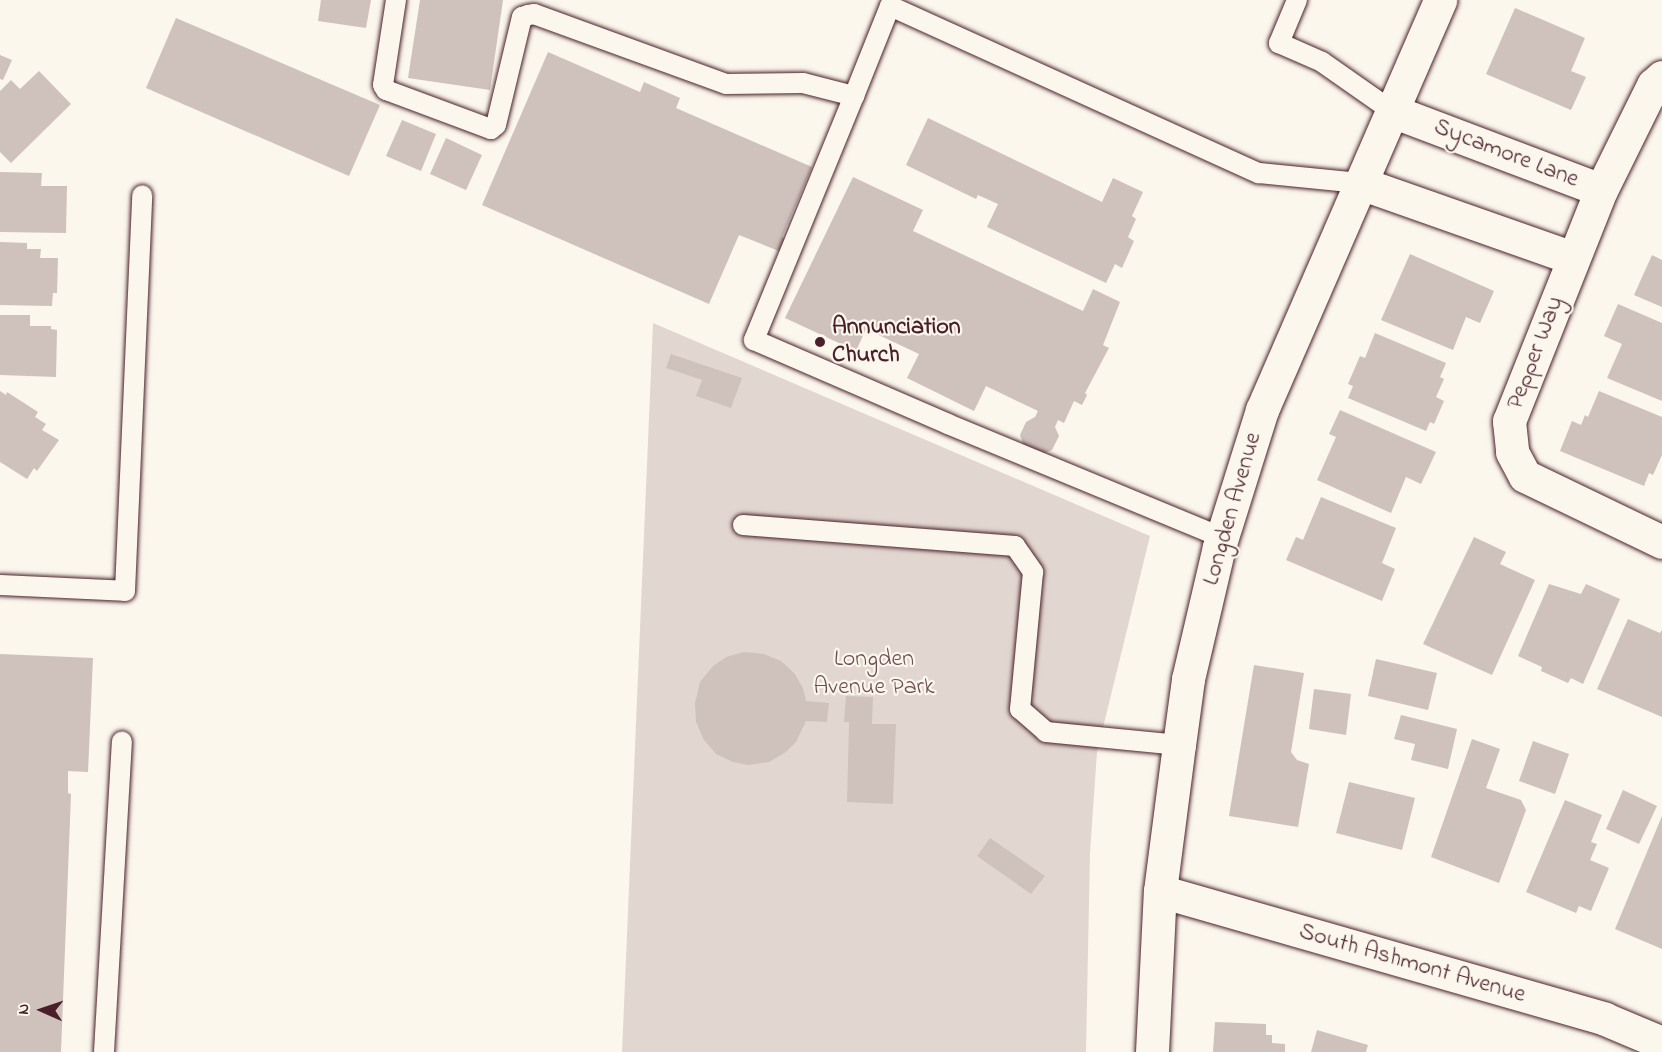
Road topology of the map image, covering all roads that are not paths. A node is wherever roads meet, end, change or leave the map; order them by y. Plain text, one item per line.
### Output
1 (396, 0) edge
2 (1297, 0) edge
3 (1440, 0) edge
4 (891, 3) edge
5 (1662, 77) edge
6 (854, 96) junction
7 (1392, 111) junction
8 (1360, 183) junction
9 (1601, 190) junction
10 (142, 195) dead end
11 (1573, 258) junction
12 (743, 525) dead end
13 (1223, 538) junction
14 (1662, 542) edge
15 (0, 585) edge
16 (122, 742) dead end
17 (1179, 746) junction
18 (1160, 891) junction
19 (1662, 1043) edge
20 (104, 1052) edge
21 (1152, 1052) edge

1 - 6 lane
2 - 7 lane
3 - 7 street, Longden Avenue
4 - 6 lane
4 - 8 lane
5 - 9 street, Sycamore Lane
6 - 13 lane
7 - 8 street, Longden Avenue
7 - 9 street, Sycamore Lane
8 - 11 street
8 - 13 street, Longden Avenue
9 - 11 street, Pepper Way
10 - 15 lane
11 - 14 street, Pepper Way
12 - 17 lane
13 - 17 street, Longden Avenue
16 - 20 lane
17 - 18 street, Longden Avenue
18 - 19 street, South Ashmont Avenue
18 - 21 street, Longden Avenue

